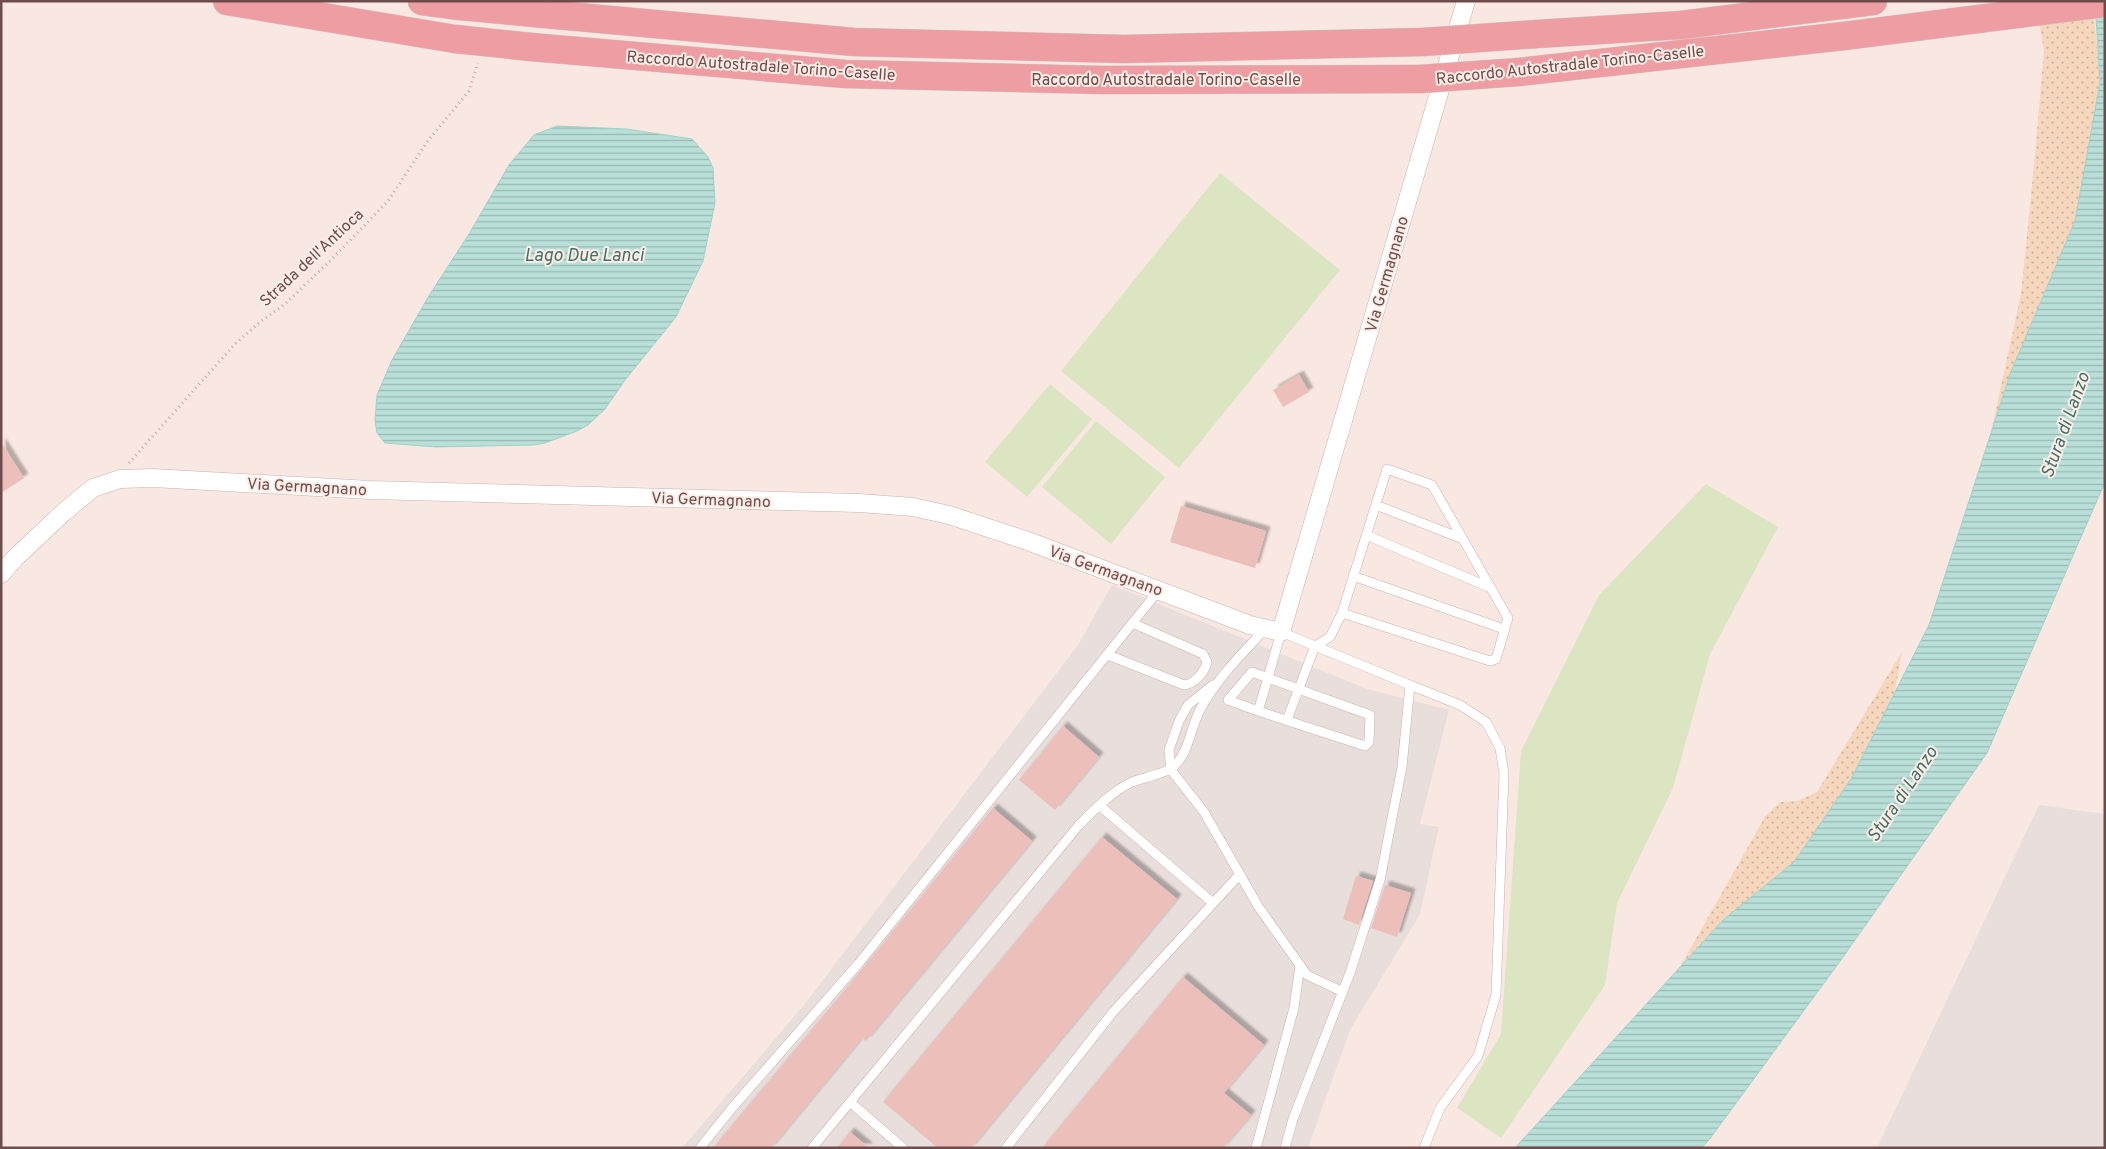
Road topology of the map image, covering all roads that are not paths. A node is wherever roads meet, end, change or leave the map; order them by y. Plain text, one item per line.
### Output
1 (227, 1) edge
2 (422, 1) edge
3 (1466, 1) edge
4 (1864, 2) edge
5 (2105, 3) edge
6 (1376, 505) junction
7 (1366, 536) junction
8 (1462, 539) junction
9 (1, 574) edge
10 (1353, 576) junction
11 (1490, 588) junction
12 (1158, 590) junction
13 (1342, 613) junction
14 (1132, 623) junction
15 (1504, 629) junction
16 (1274, 630) junction
17 (1315, 646) junction
18 (1108, 655) junction
19 (1268, 678) junction
20 (1218, 681) junction
21 (1410, 685) junction
22 (1298, 689) junction
23 (1258, 711) junction
24 (1287, 720) junction
25 (1171, 770) junction
26 (1099, 805) junction
27 (1240, 874) junction
28 (1213, 903) junction
29 (1300, 965) junction
30 (1343, 992) junction
31 (850, 1102) junction
32 (700, 1148) edge
33 (812, 1148) edge
34 (903, 1148) edge
35 (1006, 1148) edge
36 (1256, 1148) edge
37 (1285, 1148) edge
38 (1424, 1148) edge

1 - 5 highway, Raccordo Autostradale Torino-Caselle, bridge
2 - 4 highway, Raccordo Autostradale Torino-Caselle, bridge
3 - 16 street, Via Germagnano
6 - 7 lane
6 - 8 lane
6 - 8 lane
7 - 10 lane
7 - 11 lane
8 - 11 lane
9 - 12 street, Via Germagnano
10 - 13 lane
10 - 15 lane
11 - 15 lane
12 - 14 lane
12 - 16 street, Via Germagnano
13 - 15 lane
13 - 17 lane
14 - 18 lane
14 - 18 lane
16 - 17 lane, Via Germagnano
16 - 19 lane
16 - 20 lane
17 - 21 lane, Via Germagnano
17 - 22 lane
18 - 32 lane
19 - 22 lane
19 - 23 lane
19 - 23 lane
20 - 25 lane
20 - 25 lane
21 - 30 lane
21 - 38 lane, Via Germagnano
22 - 24 lane
22 - 24 lane
23 - 24 lane
25 - 26 lane
25 - 27 lane
26 - 28 lane
26 - 31 lane
27 - 28 lane
27 - 29 lane
28 - 35 lane
29 - 30 lane
29 - 36 lane
30 - 37 lane
31 - 33 lane
31 - 34 lane

